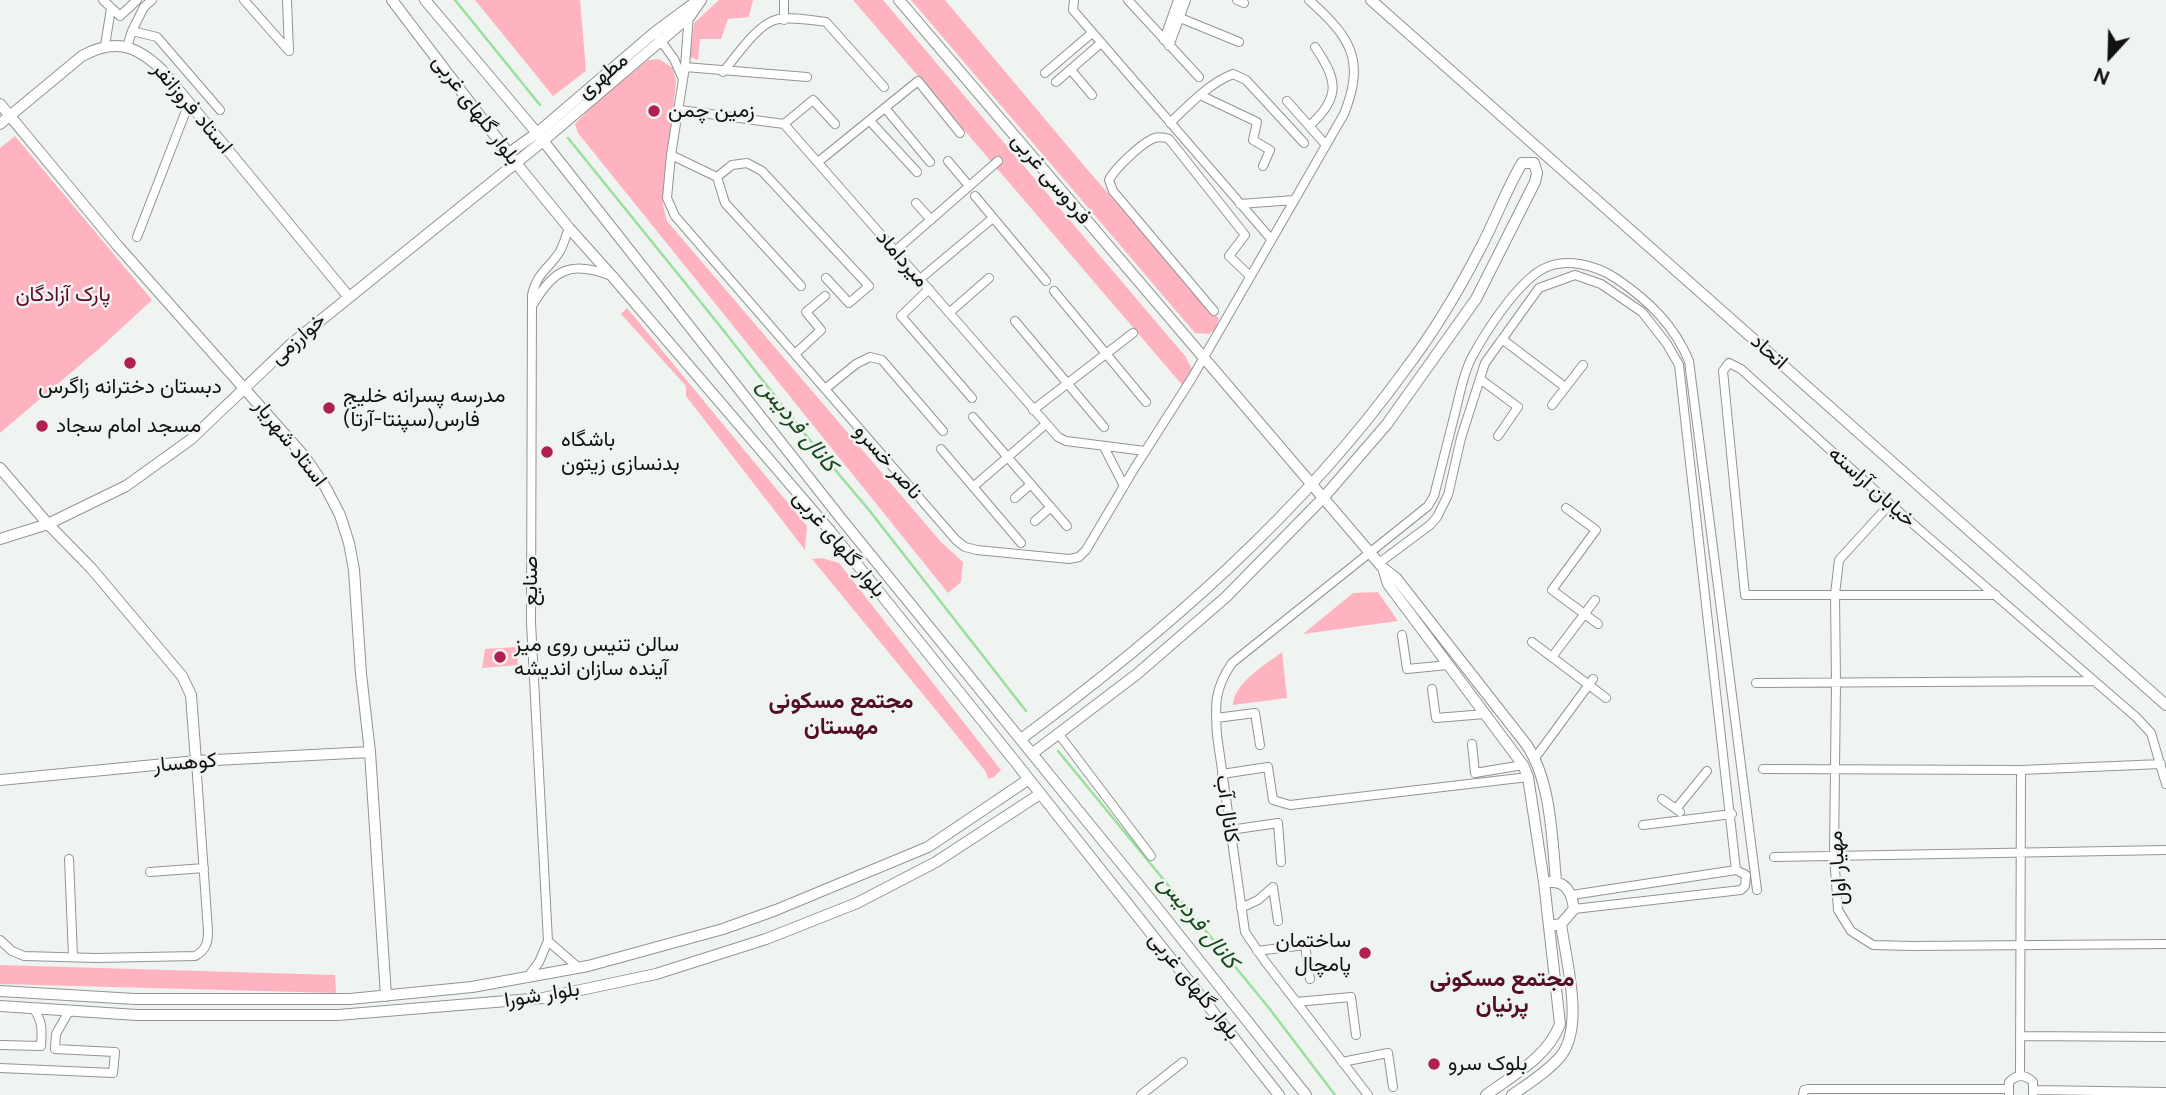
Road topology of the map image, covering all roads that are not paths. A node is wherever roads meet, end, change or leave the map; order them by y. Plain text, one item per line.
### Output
1 (103, 0) edge
2 (137, 0) edge
3 (152, 0) edge
4 (244, 0) edge
5 (287, 0) edge
6 (392, 0) edge
7 (425, 0) edge
8 (700, 0) edge
9 (784, 0) edge
10 (899, 0) edge
11 (1074, 0) edge
12 (1128, 0) edge
13 (1178, 0) edge
14 (1186, 0) edge
15 (1309, 0) edge
16 (1371, 0) edge
17 (111, 8) junction
18 (688, 12) junction
19 (1176, 17) junction
20 (784, 20) junction
21 (132, 31) junction
22 (1092, 33) junction
23 (657, 36) junction
24 (1238, 42) dead end
25 (1101, 43) junction
26 (1167, 43) junction
27 (105, 46) junction
28 (127, 47) junction
29 (1315, 47) dead end
30 (685, 67) junction
31 (1071, 69) junction
32 (723, 72) junction
33 (1045, 73) dead end
34 (807, 77) dead end
35 (1199, 77) dead end
36 (683, 79) junction
37 (1056, 82) dead end
38 (884, 87) dead end
39 (1200, 94) junction
40 (1092, 95) dead end
41 (1287, 101) dead end
42 (189, 103) junction
43 (0, 104) edge
44 (885, 108) junction
45 (220, 110) dead end
46 (680, 110) junction
47 (522, 114) junction
48 (558, 115) junction
49 (9, 116) junction
50 (870, 121) junction
51 (1170, 123) junction
52 (0, 124) edge
53 (784, 124) junction
54 (835, 124) dead end
55 (1309, 126) junction
56 (960, 133) dead end
57 (540, 137) junction
58 (1304, 143) dead end
59 (1325, 145) junction
60 (671, 155) junction
61 (512, 158) junction
62 (948, 161) dead end
63 (998, 161) dead end
64 (818, 162) junction
65 (930, 162) dead end
66 (1263, 166) dead end
67 (917, 172) dead end
68 (717, 177) junction
69 (969, 186) junction
70 (975, 196) dead end
71 (1294, 200) junction
72 (916, 203) dead end
73 (1240, 204) junction
74 (993, 218) junction
75 (931, 220) junction
76 (569, 228) junction
77 (137, 237) dead end
78 (1271, 239) junction
79 (895, 251) junction
80 (612, 276) junction
81 (1250, 276) junction
82 (826, 278) dead end
83 (989, 278) dead end
84 (920, 279) junction
85 (1046, 281) dead end
86 (801, 286) dead end
87 (929, 289) junction
88 (1054, 291) dead end
89 (348, 296) junction
90 (825, 296) dead end
91 (533, 306) junction
92 (1214, 311) dead end
93 (949, 313) junction
94 (1015, 321) dead end
95 (1133, 333) dead end
96 (1502, 339) junction
97 (795, 354) junction
98 (1107, 354) junction
99 (1204, 358) junction
100 (1583, 365) dead end
101 (1480, 379) junction
102 (1068, 383) junction
103 (245, 387) junction
104 (1565, 387) junction
105 (825, 389) junction
106 (972, 398) dead end
107 (1146, 402) dead end
108 (1552, 405) dead end
109 (1033, 410) junction
110 (974, 417) dead end
111 (1046, 424) junction
112 (1104, 427) dead end
113 (943, 431) dead end
114 (1498, 436) dead end
115 (1104, 447) junction
116 (940, 449) dead end
117 (1145, 451) junction
118 (1008, 457) junction
119 (0, 468) edge
120 (1031, 484) junction
121 (1313, 484) junction
122 (1124, 486) junction
123 (973, 487) junction
124 (1324, 496) junction
125 (1015, 498) dead end
126 (1890, 504) junction
127 (1051, 507) junction
128 (1566, 508) dead end
129 (1035, 521) dead end
130 (48, 524) junction
131 (1067, 526) dead end
132 (0, 539) edge
133 (1021, 543) dead end
134 (1370, 552) junction
135 (1381, 565) junction
136 (1835, 594) junction
137 (1996, 595) junction
138 (1595, 600) dead end
139 (1584, 614) junction
140 (1598, 624) dead end
141 (930, 628) junction
142 (1402, 635) dead end
143 (918, 640) junction
144 (1532, 642) dead end
145 (1552, 657) junction
146 (1448, 665) junction
147 (2094, 681) junction
148 (1590, 682) junction
149 (1756, 683) dead end
150 (1836, 683) junction
151 (1432, 688) dead end
152 (1606, 698) dead end
153 (2166, 705) edge
154 (1485, 714) junction
155 (1216, 718) junction
156 (1048, 719) junction
157 (1058, 733) junction
158 (1021, 739) junction
159 (1472, 744) dead end
160 (1260, 745) dead end
161 (370, 752) junction
162 (1032, 753) junction
163 (1535, 758) junction
164 (196, 761) junction
165 (2161, 764) junction
166 (1523, 765) junction
167 (1763, 769) dead end
168 (1835, 769) junction
169 (2021, 770) junction
170 (1707, 771) dead end
171 (1222, 774) junction
172 (1528, 777) junction
173 (1029, 779) junction
174 (0, 780) edge
175 (2166, 784) edge
176 (1040, 794) junction
177 (1662, 799) dead end
178 (1676, 809) junction
179 (1732, 814) junction
180 (1688, 818) junction
181 (1643, 825) dead end
182 (1230, 830) junction
183 (2166, 850) edge
184 (2021, 852) junction
185 (1834, 855) junction
186 (1151, 856) dead end
187 (1774, 857) dead end
188 (69, 859) dead end
189 (1281, 862) dead end
190 (204, 869) junction
191 (1740, 871) junction
192 (1754, 871) junction
193 (150, 872) dead end
194 (1550, 882) junction
195 (1757, 890) dead end
196 (1572, 895) junction
197 (1151, 900) junction
198 (1241, 908) junction
199 (1574, 909) junction
200 (1135, 912) junction
201 (1278, 921) dead end
202 (1562, 924) junction
203 (1549, 926) junction
204 (0, 940) edge
205 (548, 941) junction
206 (2166, 944) edge
207 (2022, 945) junction
208 (1258, 951) junction
209 (73, 957) junction
210 (579, 968) junction
211 (527, 978) junction
212 (1310, 979) dead end
213 (0, 991) edge
214 (386, 996) junction
215 (1296, 1002) junction
216 (0, 1006) edge
217 (33, 1008) junction
218 (69, 1011) junction
219 (1356, 1035) dead end
220 (2020, 1037) junction
221 (2164, 1037) dead end
222 (0, 1045) edge
223 (41, 1046) junction
224 (55, 1048) junction
225 (1183, 1062) dead end
226 (1342, 1062) junction
227 (1284, 1067) junction
228 (0, 1068) edge
229 (2020, 1075) junction
230 (1526, 1085) junction
231 (1393, 1087) dead end
232 (2008, 1092) edge
233 (2034, 1092) edge
234 (2166, 1092) edge
235 (1141, 1095) edge
236 (1279, 1095) edge
237 (1306, 1095) edge
238 (1314, 1095) edge
239 (1368, 1095) edge
240 (1486, 1095) edge
241 (1512, 1095) edge
242 (1533, 1095) edge
243 (1803, 1095) edge

1 - 17 street
2 - 17 street
3 - 21 street
4 - 5 street
6 - 61 main road, بلوار گلهای غربی
7 - 47 main road, بلوار گلهای غربی
8 - 18 main road, مطهری
9 - 20 street
10 - 99 main road, فردوسی غربی
11 - 22 street
12 - 26 street
13 - 19 street
14 - 19 street
15 - 59 street, ناصر خسرو
16 - 153 main road, اتحاد
17 - 27 street
18 - 23 main road, مطهری
18 - 30 street, ناصر خسرو
19 - 24 street
19 - 26 street
20 - 32 street
20 - 38 street
21 - 28 street
21 - 45 street
22 - 25 street
22 - 33 street
23 - 36 street
23 - 48 main road, مطهری
23 - 57 main road
25 - 31 street
25 - 51 street
26 - 35 street
27 - 28 main road, استاد فروزانفر
27 - 49 main road
28 - 42 main road, استاد فروزانفر
29 - 55 street
30 - 32 street
30 - 36 street, ناصر خسرو
31 - 37 street
31 - 40 street
32 - 34 street
36 - 46 street, ناصر خسرو
39 - 51 street
39 - 58 street
39 - 66 street
41 - 55 street
42 - 77 street
42 - 89 main road, استاد فروزانفر
43 - 49 main road, استاد شهریار
44 - 50 street
44 - 56 street
44 - 65 street
46 - 53 street
46 - 60 street, ناصر خسرو
47 - 48 main road
47 - 57 main road, بلوار گلهای غربی
48 - 57 main road, مطهری
49 - 52 main road
49 - 103 main road, استاد شهریار
50 - 64 street
50 - 67 street
51 - 73 street
53 - 54 street
53 - 64 street, میرداماد
55 - 59 street
57 - 61 main road, مطهری
57 - 141 main road, بلوار گلهای غربی
59 - 71 street, ناصر خسرو
60 - 68 street
60 - 97 street, ناصر خسرو
61 - 76 main road, بلوار گلهای غربی
61 - 89 main road, خوارزمی
62 - 69 street
63 - 69 street
64 - 79 street, میرداماد
68 - 82 street
68 - 86 street
69 - 75 street
70 - 74 street
71 - 73 street
71 - 78 street, ناصر خسرو
72 - 75 street
73 - 78 street
74 - 84 street
74 - 85 street
75 - 79 street
76 - 80 main road, بلوار گلهای غربی
76 - 91 street, صنایع
78 - 81 street, ناصر خسرو
79 - 84 street, میرداماد
80 - 91 street
80 - 143 main road, بلوار گلهای غربی
81 - 92 street
81 - 99 street, ناصر خسرو
83 - 93 street
84 - 87 street, میرداماد
87 - 93 street, میرداماد
87 - 106 street
88 - 98 street
89 - 103 main road, خوارزمی
90 - 97 street
91 - 205 street, صنایع
93 - 109 street, میرداماد
94 - 102 street
95 - 98 street
96 - 101 street
96 - 104 street
96 - 179 street
97 - 105 street, ناصر خسرو
98 - 102 street
98 - 107 street
99 - 117 street, ناصر خسرو
99 - 121 main road, فردوسی غربی
100 - 104 street
101 - 114 street
101 - 135 street
102 - 109 street
102 - 112 street
103 - 130 main road, خوارزمی
103 - 161 main road, استاد شهریار
104 - 108 street
105 - 113 street
105 - 122 street, ناصر خسرو
109 - 111 street, میرداماد
110 - 118 street
111 - 115 street, میرداماد
111 - 118 street
115 - 117 street, میرداماد
115 - 122 street
116 - 123 street
117 - 122 street, ناصر خسرو
118 - 120 street
118 - 123 street
119 - 130 main road
120 - 125 street
120 - 127 street
121 - 124 main road, فردوسی غربی
121 - 124 main road
121 - 156 main road
123 - 133 street
124 - 134 main road, فردوسی غربی
124 - 157 main road
126 - 136 street, مهیار اول
126 - 136 street, خیابان آراسته
126 - 137 street, خیابان آراسته
127 - 129 street
127 - 131 street
128 - 139 street
130 - 132 main road, خوارزمی
130 - 164 main road
134 - 135 main road, فردوسی غربی
134 - 155 street, کانال آب
134 - 192 street, کانال آب
135 - 146 main road
135 - 163 main road
136 - 137 street
136 - 150 street, مهیار اول
137 - 147 street, خیابان آراسته
138 - 139 street
139 - 140 street
139 - 145 street
141 - 143 main road
141 - 158 main road, بلوار گلهای غربی
142 - 146 street
143 - 173 main road, بلوار گلهای غربی
144 - 145 street
145 - 148 street
146 - 154 main road
147 - 150 street
147 - 165 street, خیابان آراسته
148 - 152 street
148 - 163 street
149 - 150 street
150 - 168 street, مهیار اول
151 - 154 street
154 - 166 main road
155 - 160 street
155 - 171 street, کانال آب
156 - 157 main road
156 - 158 main road
157 - 162 main road
157 - 186 street
158 - 162 main road, بلوار گلهای غربی
159 - 166 street
161 - 164 main road, کوهسار
161 - 214 main road, استاد شهریار
162 - 197 main road, بلوار گلهای غربی
163 - 194 main road
164 - 174 main road, کوهسار
164 - 190 street
165 - 169 street
165 - 175 street, خیابان آراسته
166 - 172 main road
167 - 168 street
168 - 169 street
168 - 185 street, مهیار اول
169 - 184 street
170 - 178 street
171 - 172 street
171 - 182 street, کانال آب
172 - 194 main road
173 - 176 main road, بلوار گلهای غربی
173 - 210 main road, بلوار شورا
176 - 200 main road, بلوار گلهای غربی
176 - 218 main road, بلوار شورا
177 - 178 street
178 - 180 street
179 - 180 street
179 - 191 street
180 - 181 street
182 - 189 street
182 - 198 street, کانال آب
183 - 184 street
184 - 185 street
184 - 207 street
185 - 187 street
185 - 207 street, مهیار اول
188 - 209 street
190 - 193 street
190 - 209 street
191 - 192 street
191 - 196 street
191 - 199 street
192 - 195 street, کانال آب
194 - 196 main road
194 - 203 main road
196 - 199 main road
197 - 200 main road
197 - 227 main road, بلوار گلهای غربی
198 - 201 street
198 - 208 street, کانال آب
199 - 202 main road
200 - 236 main road, بلوار گلهای غربی
202 - 203 main road
202 - 230 main road
203 - 240 main road
204 - 209 street
205 - 210 street
205 - 211 street
206 - 207 street, مهیار اول
207 - 220 street
208 - 212 street
208 - 215 street, کانال آب
210 - 211 main road, بلوار شورا
211 - 214 main road, بلوار شورا
213 - 214 main road, بلوار شورا
215 - 219 street
215 - 226 street, کانال آب
216 - 217 main road, بلوار شورا
217 - 218 main road, بلوار شورا
217 - 223 street
218 - 224 street
220 - 221 street
220 - 229 street
222 - 223 street
223 - 224 street
224 - 228 street
225 - 235 street
226 - 231 street
226 - 239 street, کانال آب
227 - 237 main road, بلوار گلهای غربی
227 - 238 main road
229 - 232 street
229 - 233 street
230 - 241 main road
230 - 242 street
232 - 243 street
233 - 234 street

